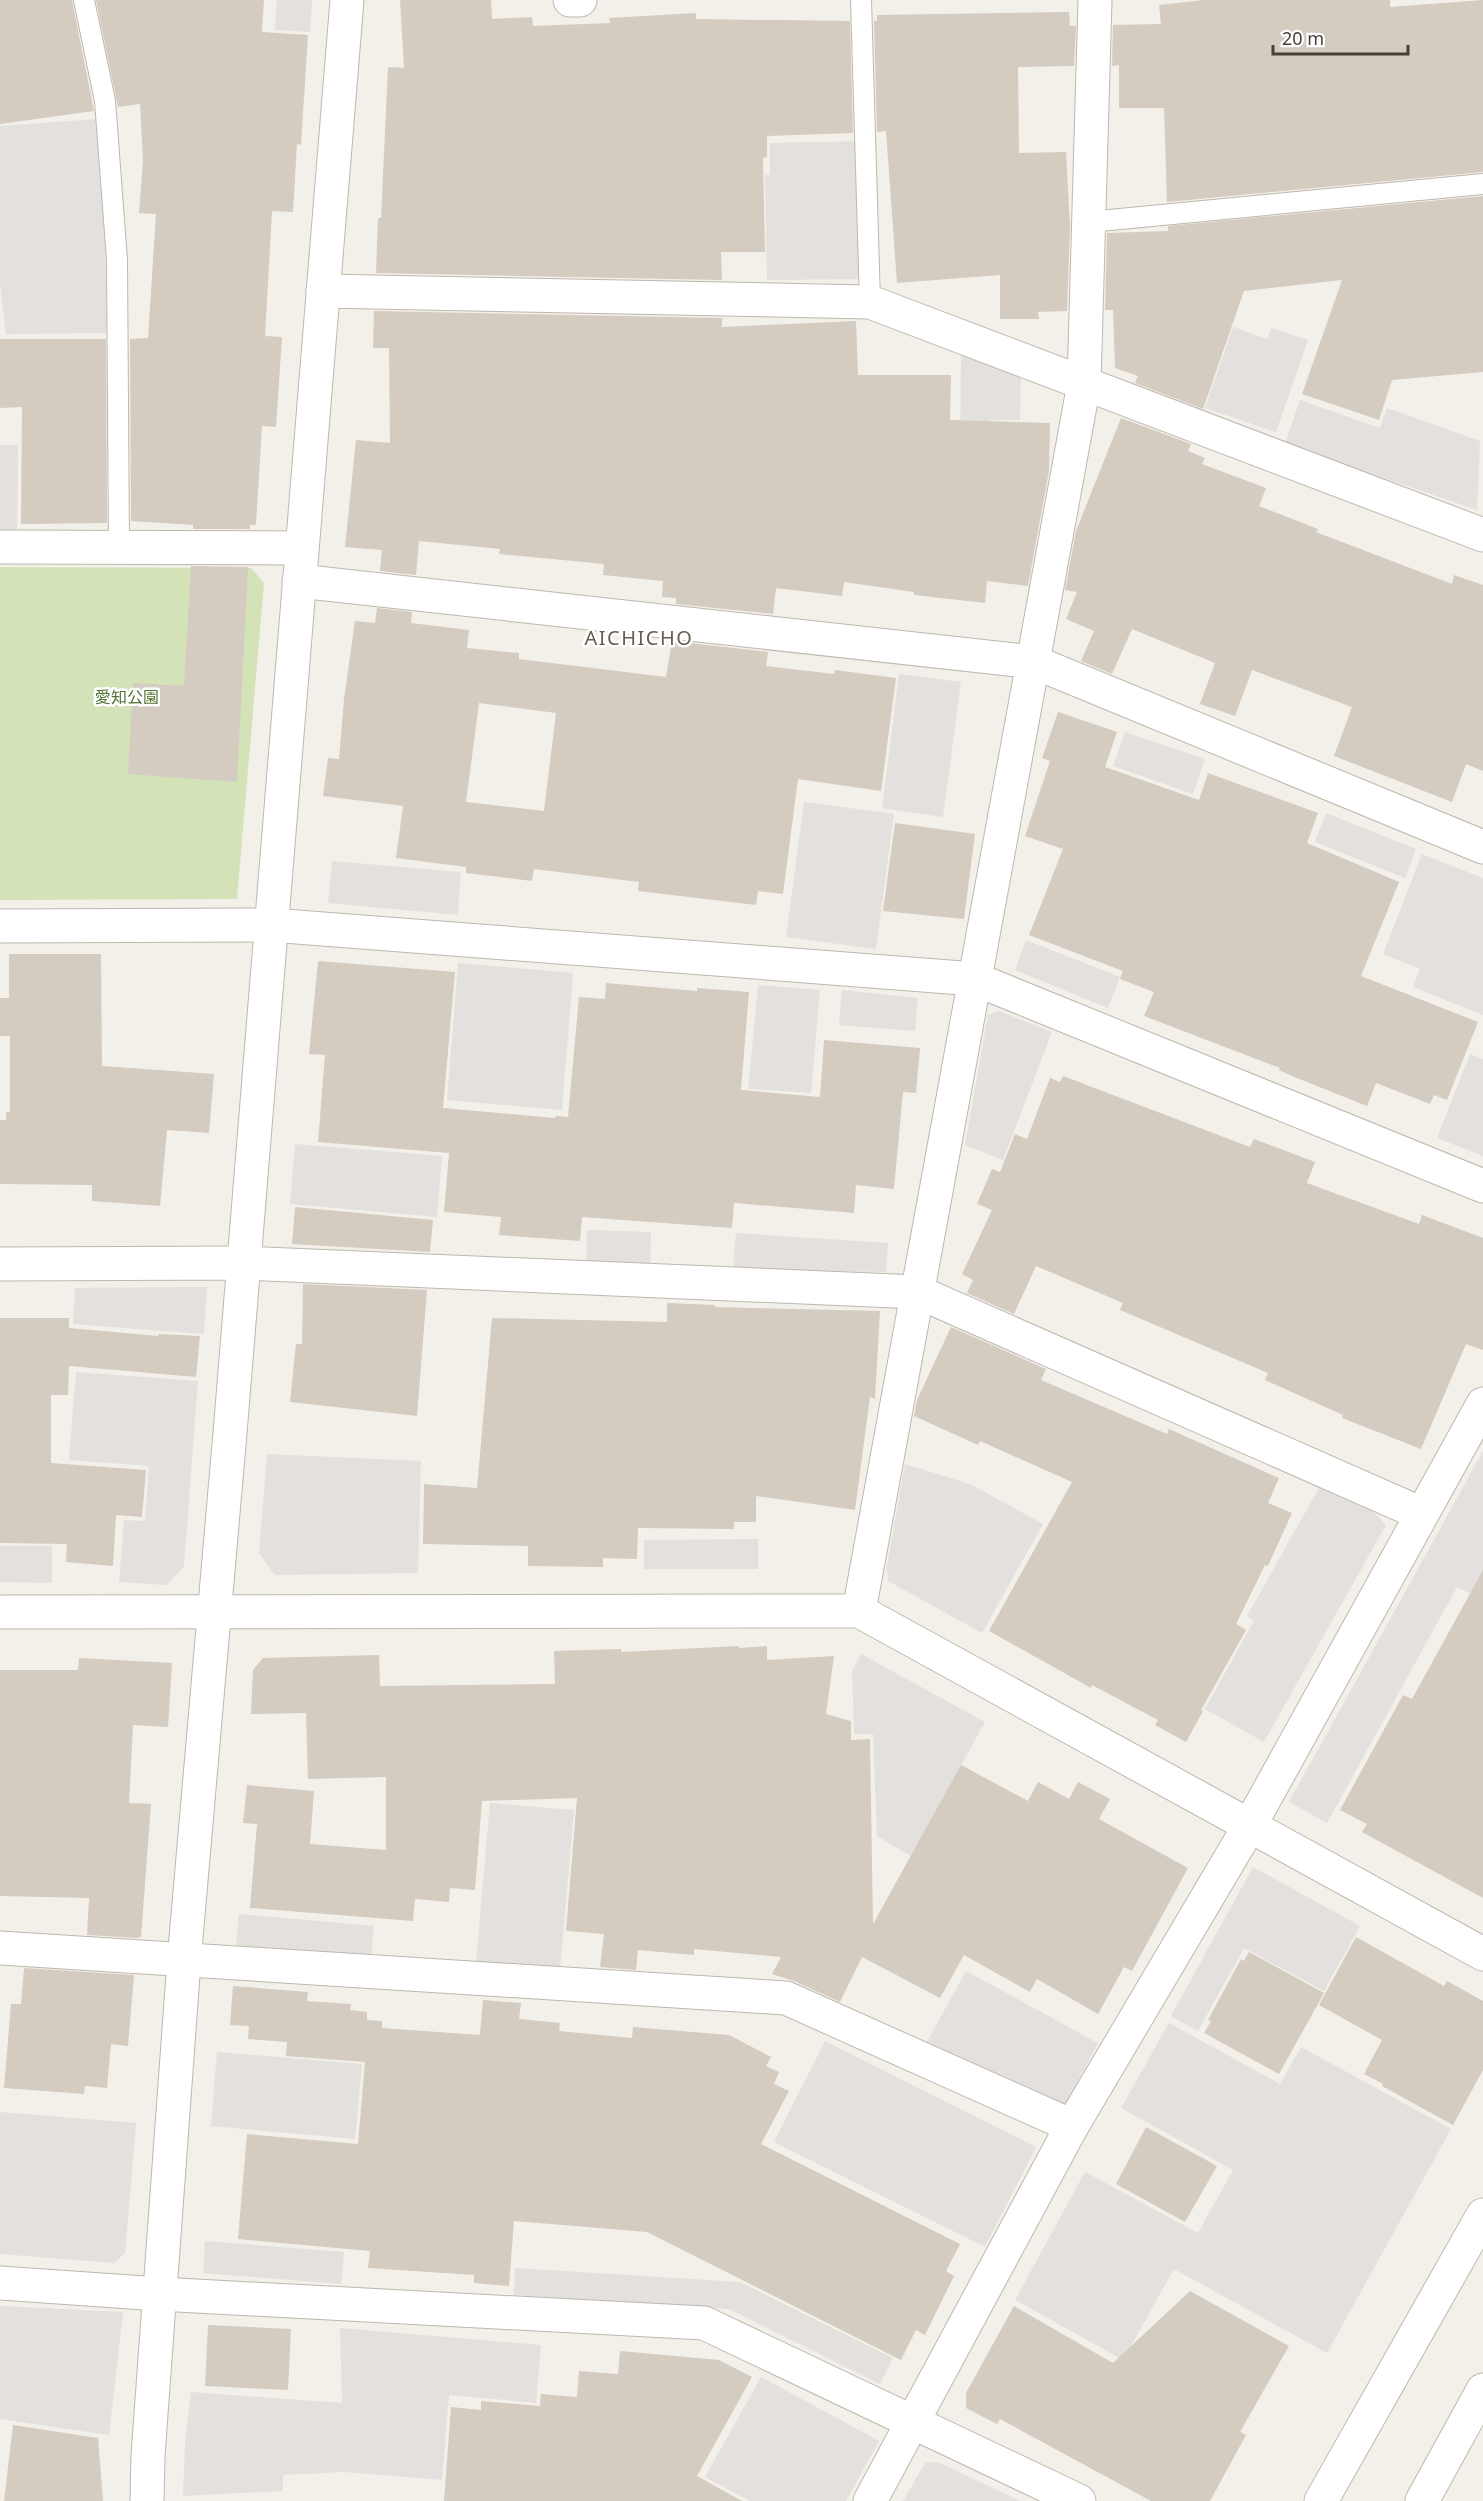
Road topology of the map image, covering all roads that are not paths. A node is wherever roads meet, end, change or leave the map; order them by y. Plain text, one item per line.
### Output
1 (84, 0) edge
2 (347, 0) edge
3 (570, 0) edge
4 (580, 0) edge
5 (861, 0) edge
6 (1095, 0) edge
7 (1483, 184) edge
8 (1089, 222) junction
9 (323, 291) junction
10 (870, 302) junction
11 (1084, 384) junction
12 (1483, 535) edge
13 (0, 547) edge
14 (119, 547) junction
15 (302, 548) junction
16 (299, 581) junction
17 (1034, 662) junction
18 (1483, 847) edge
19 (271, 925) junction
20 (0, 926) edge
21 (975, 979) junction
22 (1483, 1186) edge
23 (243, 1263) junction
24 (0, 1264) edge
25 (918, 1292) junction
26 (1483, 1404) edge
27 (1422, 1514) junction
28 (214, 1611) junction
29 (859, 1611) junction
30 (0, 1612) edge
31 (1250, 1826) junction
32 (0, 1948) edge
33 (1483, 1954) edge
34 (184, 1961) junction
35 (1072, 2126) junction
36 (1483, 2215) edge
37 (0, 2283) edge
38 (159, 2294) junction
39 (1483, 2390) edge
40 (913, 2422) junction
41 (147, 2501) edge
42 (870, 2501) edge
43 (1079, 2501) edge
44 (1321, 2501) edge
45 (1422, 2501) edge

1 - 14 lane
2 - 9 street
3 - 4 street
5 - 10 lane
6 - 8 street
7 - 8 lane
8 - 11 street
9 - 10 street
9 - 15 street
10 - 11 street
11 - 12 street
11 - 17 street
13 - 14 street
14 - 15 street
15 - 16 street
16 - 17 street
16 - 19 street
17 - 18 street
17 - 21 street
19 - 20 street
19 - 21 street
19 - 23 street
21 - 22 street
21 - 25 street
23 - 24 street
23 - 25 street
23 - 28 street
25 - 27 street
25 - 29 street
26 - 27 street
27 - 31 street
28 - 29 street
28 - 30 street
28 - 34 street
29 - 31 street
31 - 33 street
31 - 35 street
32 - 34 street
34 - 35 street
34 - 38 street
35 - 40 street
36 - 44 street
37 - 38 street
38 - 40 street
38 - 41 street
39 - 45 street
40 - 42 street
40 - 43 street

